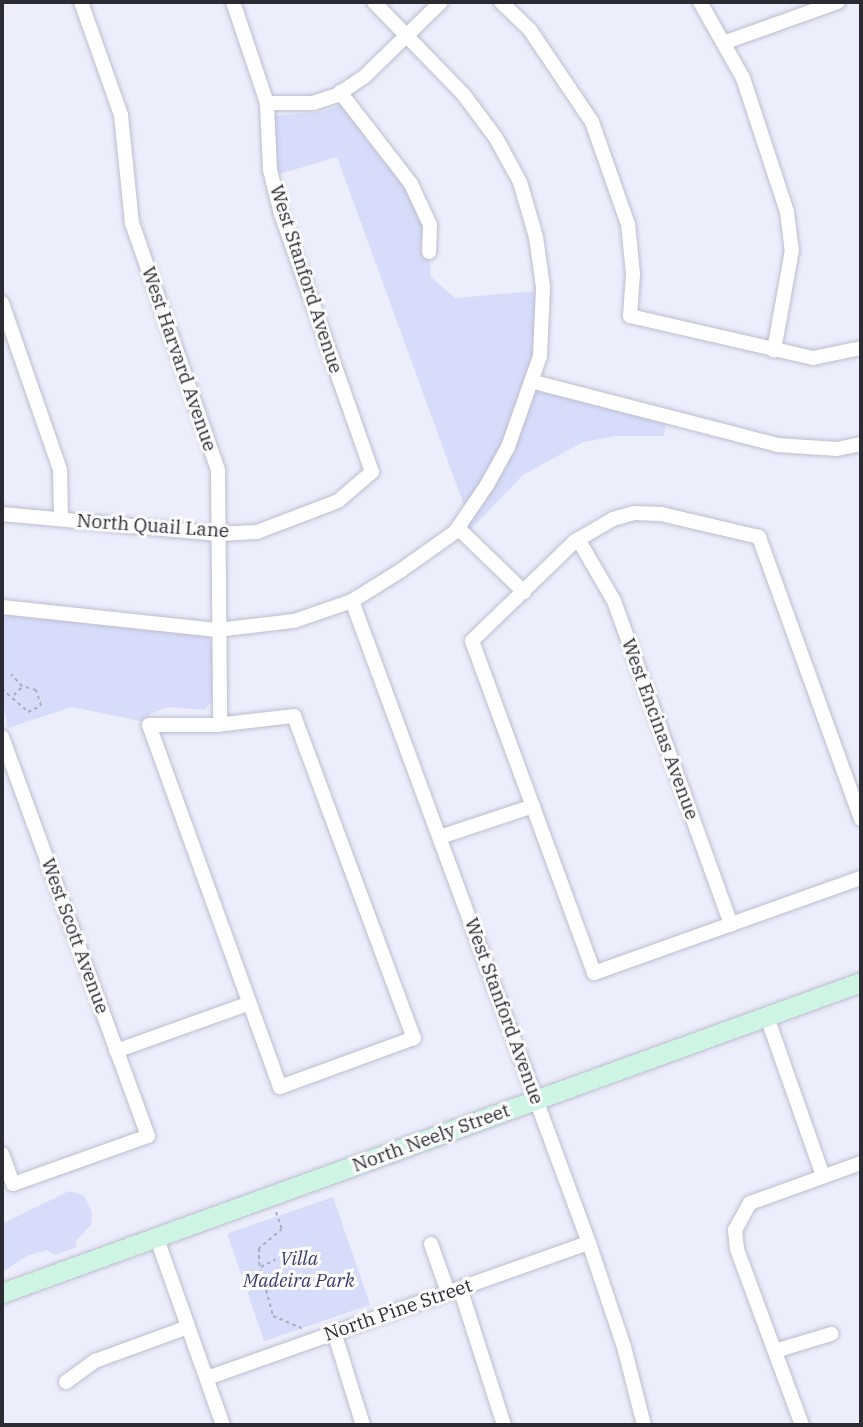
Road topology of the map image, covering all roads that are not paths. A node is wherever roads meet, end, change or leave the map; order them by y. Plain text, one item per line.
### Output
1 (81, 2) edge
2 (233, 2) edge
3 (374, 2) edge
4 (441, 2) edge
5 (501, 2) edge
6 (700, 2) edge
7 (838, 2) edge
8 (407, 35) junction
9 (726, 42) junction
10 (340, 92) junction
11 (267, 103) junction
12 (429, 252) dead end
13 (2, 303) edge
14 (861, 348) edge
15 (774, 350) junction
16 (534, 382) junction
17 (861, 444) edge
18 (372, 472) joint
19 (2, 514) edge
20 (61, 520) junction
21 (458, 528) junction
22 (220, 534) junction
23 (578, 539) junction
24 (524, 592) junction
25 (352, 601) junction
26 (2, 607) edge
27 (220, 629) junction
28 (220, 724) junction
29 (2, 737) edge
30 (533, 806) junction
31 (861, 819) edge
32 (440, 837) junction
33 (861, 878) edge
34 (731, 924) junction
35 (861, 982) edge
36 (250, 1003) junction
37 (767, 1017) junction
38 (116, 1051) junction
39 (536, 1100) junction
40 (2, 1154) edge
41 (861, 1163) edge
42 (823, 1176) junction
43 (156, 1236) junction
44 (589, 1243) junction
45 (431, 1244) dead end
46 (454, 1290) junction
47 (2, 1293) edge
48 (188, 1328) junction
49 (334, 1332) junction
50 (831, 1334) dead end
51 (775, 1351) junction
52 (207, 1377) junction
53 (65, 1382) dead end
54 (223, 1425) edge
55 (363, 1425) edge
56 (504, 1425) edge
57 (644, 1425) edge
58 (802, 1425) edge

1 - 22 street, West Harvard Avenue
2 - 11 street, West Stanford Avenue
3 - 8 street
4 - 8 street
5 - 15 street
6 - 9 street
7 - 9 street
8 - 10 street
8 - 16 street
9 - 15 street
10 - 11 street
10 - 12 street
11 - 18 street, West Stanford Avenue
13 - 20 street
14 - 15 street
16 - 17 street
16 - 21 street
18 - 22 street, North Quail Lane
19 - 20 street, North Quail Lane
20 - 22 street, North Quail Lane
21 - 24 street
21 - 25 street
22 - 27 street, West Harvard Avenue
23 - 24 street
23 - 31 street
23 - 34 street, West Encinas Avenue
24 - 30 street
25 - 27 street
25 - 32 street, West Stanford Avenue
26 - 27 street
27 - 28 street, West Harvard Avenue
28 - 36 street
28 - 36 street
29 - 38 street, West Scott Avenue
30 - 32 street
30 - 34 street
32 - 39 street, West Stanford Avenue
33 - 34 street
35 - 37 street, North Neely Street
36 - 38 street
37 - 39 street, North Neely Street
37 - 42 street
38 - 40 street, West Scott Avenue
39 - 43 street, North Neely Street
39 - 44 street, West Stanford Avenue
41 - 42 street
42 - 51 street
43 - 47 street, North Neely Street
43 - 48 street
44 - 46 street, North Pine Street
44 - 57 street, West Stanford Avenue
45 - 46 street
46 - 49 street, North Pine Street
46 - 56 street
48 - 52 street
48 - 53 street
49 - 52 street, North Pine Street
49 - 55 street
50 - 51 street
51 - 58 street
52 - 54 street

